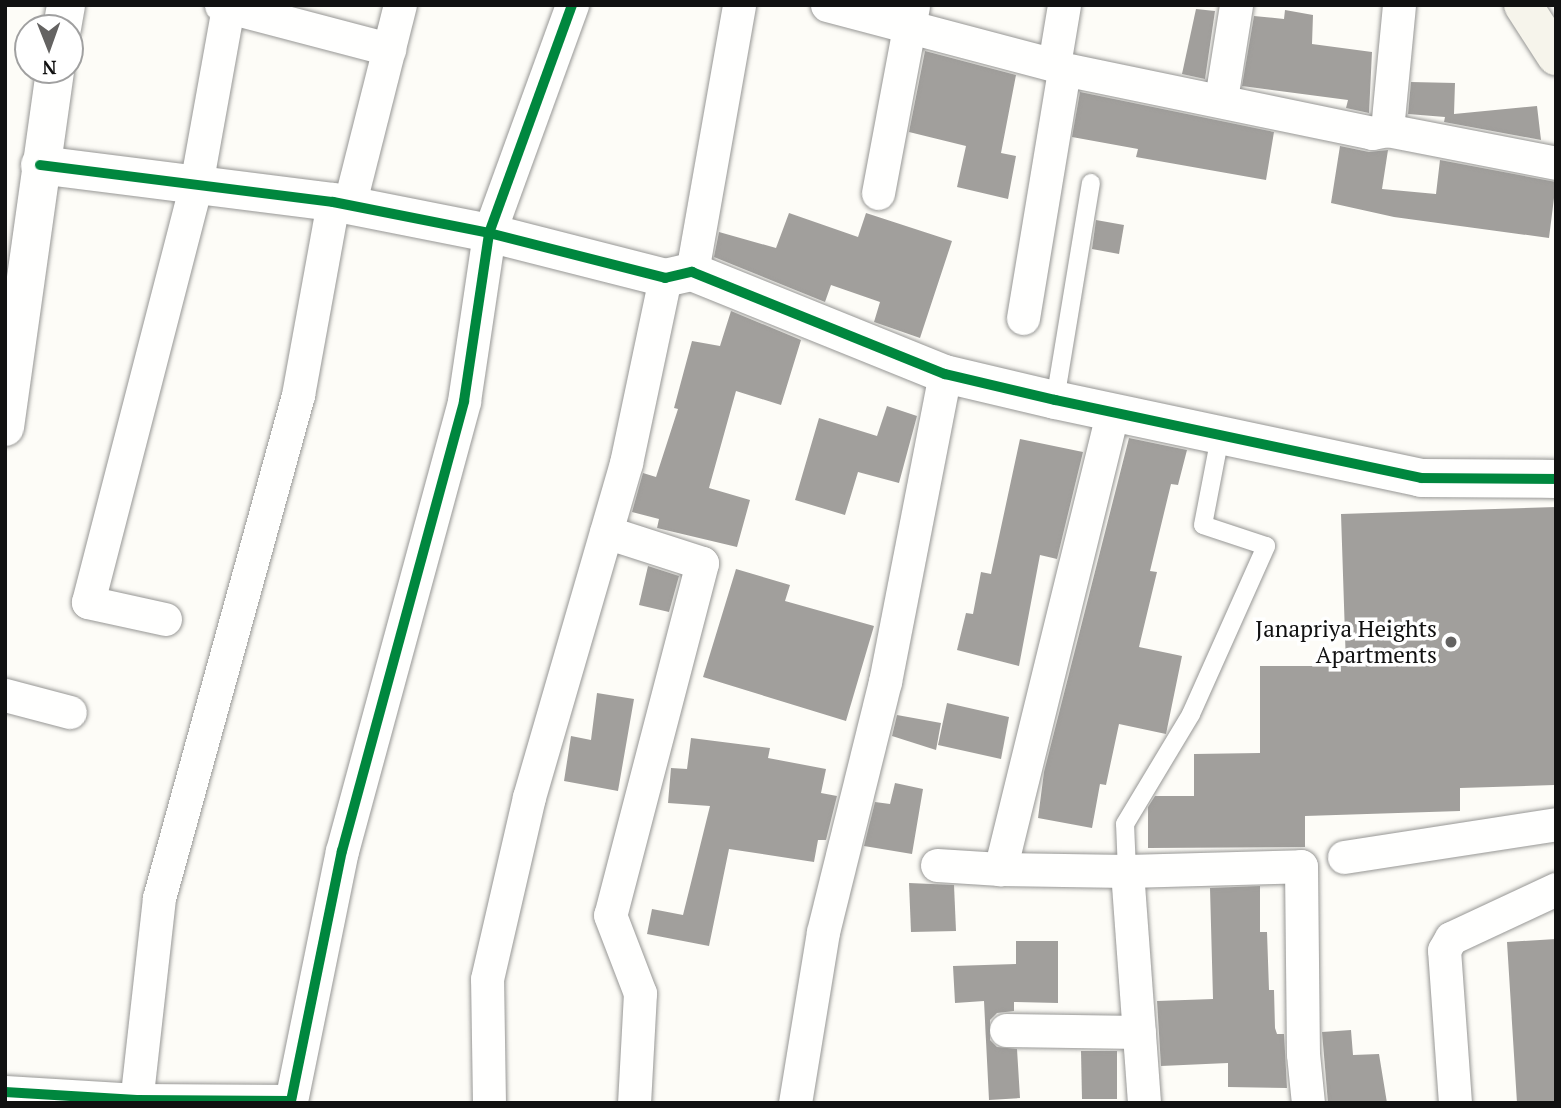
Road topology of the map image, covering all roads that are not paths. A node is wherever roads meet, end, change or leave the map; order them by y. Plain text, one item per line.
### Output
1 (400, 5) edge
2 (572, 5) edge
3 (739, 5) edge
4 (827, 5) edge
5 (1064, 5) edge
6 (1236, 5) edge
7 (1399, 5) edge
8 (1523, 5) edge
9 (225, 6) edge
10 (912, 16) edge
11 (1556, 47) edge
12 (389, 49) junction
13 (1556, 56) edge
14 (1059, 67) junction
15 (53, 84) edge
16 (1221, 99) junction
17 (1387, 130) junction
18 (1556, 163) edge
19 (40, 165) junction
20 (1091, 183) dead end
21 (196, 185) junction
22 (878, 193) dead end
23 (341, 204) junction
24 (489, 233) junction
25 (679, 275) junction
26 (1023, 318) dead end
27 (945, 374) junction
28 (1055, 400) junction
29 (1112, 414) junction
30 (5, 427) edge
31 (1220, 437) junction
32 (1556, 479) edge
33 (606, 532) junction
34 (165, 619) dead end
35 (5, 695) edge
36 (70, 712) dead end
37 (1556, 824) edge
38 (1344, 858) dead end
39 (937, 865) dead end
40 (1000, 869) junction
41 (1127, 872) junction
42 (1556, 889) edge
43 (1006, 1030) dead end
44 (1139, 1032) junction
45 (5, 1092) edge
46 (136, 1102) edge
47 (489, 1103) edge
48 (634, 1103) edge
49 (795, 1103) edge
50 (1144, 1103) edge
51 (1308, 1103) edge
52 (1455, 1103) edge

1 - 12 street
2 - 24 street
3 - 25 street
4 - 10 street
5 - 14 street
6 - 16 street
7 - 17 street
8 - 13 main road
9 - 12 street
9 - 21 street
10 - 14 street
10 - 22 street
11 - 13 main road
12 - 23 street
14 - 16 street
14 - 26 street
15 - 19 street
16 - 17 street
17 - 18 street
19 - 21 street
19 - 30 street
20 - 28 lane
21 - 23 street
21 - 34 street
23 - 24 street
23 - 46 street
24 - 25 street
24 - 46 street
25 - 27 street
25 - 33 street
27 - 28 street
27 - 49 street
28 - 29 street
29 - 31 street
29 - 40 street
31 - 32 street
31 - 41 lane
33 - 47 street
33 - 48 street
35 - 36 street
37 - 38 street
39 - 40 street
40 - 41 street
41 - 44 street
41 - 51 street
42 - 52 street
43 - 44 street
44 - 50 street
45 - 46 street

